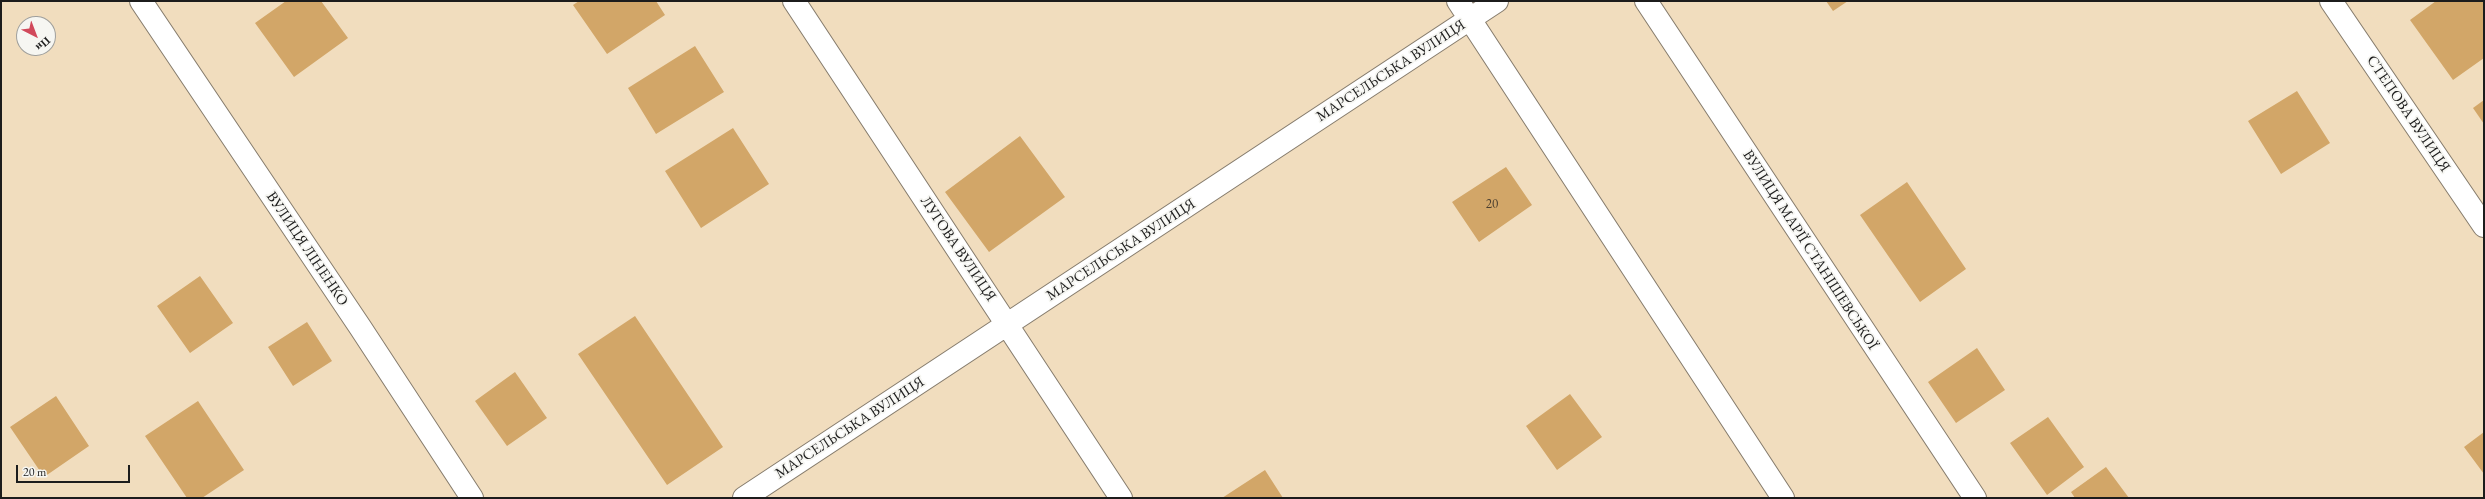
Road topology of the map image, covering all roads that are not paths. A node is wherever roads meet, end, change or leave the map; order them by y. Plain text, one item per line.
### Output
1 (141, 1) edge
2 (794, 1) edge
3 (1458, 1) edge
4 (1497, 1) edge
5 (1646, 1) edge
6 (2331, 1) edge
7 (1470, 19) junction
8 (2484, 226) edge
9 (1008, 324) junction
10 (472, 498) edge
11 (744, 498) edge
12 (1121, 498) edge
13 (1783, 498) edge
14 (1975, 498) edge

1 - 10 street, ВУЛИЦЯ ЛІНЕНКО
2 - 9 street, ЛУГОВА ВУЛИЦЯ
3 - 7 street
4 - 7 street, МАРСЕЛЬСЬКА ВУЛИЦЯ
5 - 14 street, ВУЛИЦЯ МАРІЇ СТАНІШЕВСЬКОЇ
6 - 8 street, СТЕПОВА ВУЛИЦЯ
7 - 9 street, МАРСЕЛЬСЬКА ВУЛИЦЯ
7 - 13 street
9 - 11 street, МАРСЕЛЬСЬКА ВУЛИЦЯ
9 - 12 street, ЛУГОВА ВУЛИЦЯ

